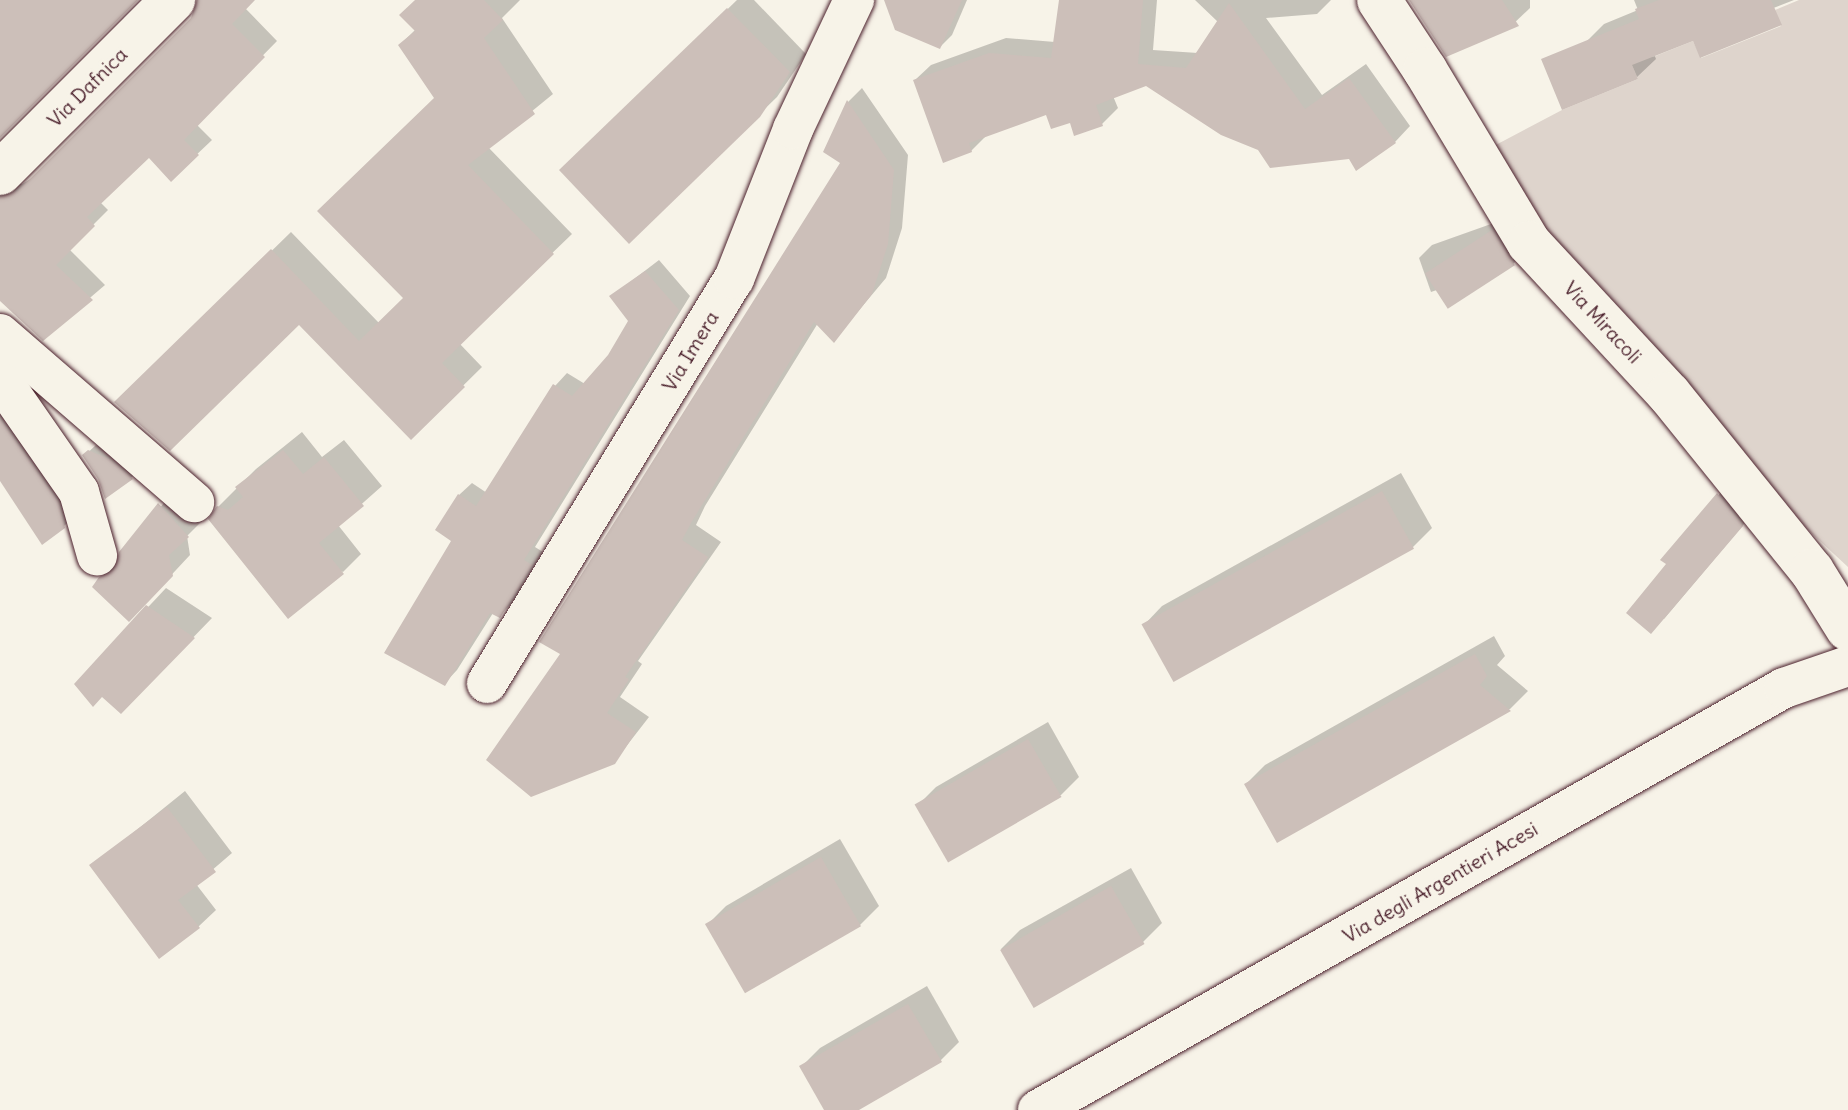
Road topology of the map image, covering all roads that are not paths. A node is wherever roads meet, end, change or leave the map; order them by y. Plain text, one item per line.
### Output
1 (173, 0) edge
2 (854, 0) edge
3 (1379, 0) edge
4 (0, 173) edge
5 (0, 334) edge
6 (0, 365) edge
7 (194, 502) dead end
8 (97, 555) dead end
9 (1848, 629) edge
10 (1848, 666) edge
11 (487, 683) dead end
12 (1038, 1110) edge

1 - 4 street, Via Dafnica
2 - 11 street, Via Imera
3 - 9 street, Via Miracoli
5 - 7 street
6 - 8 street
10 - 12 street, Via degli Argentieri Acesi

